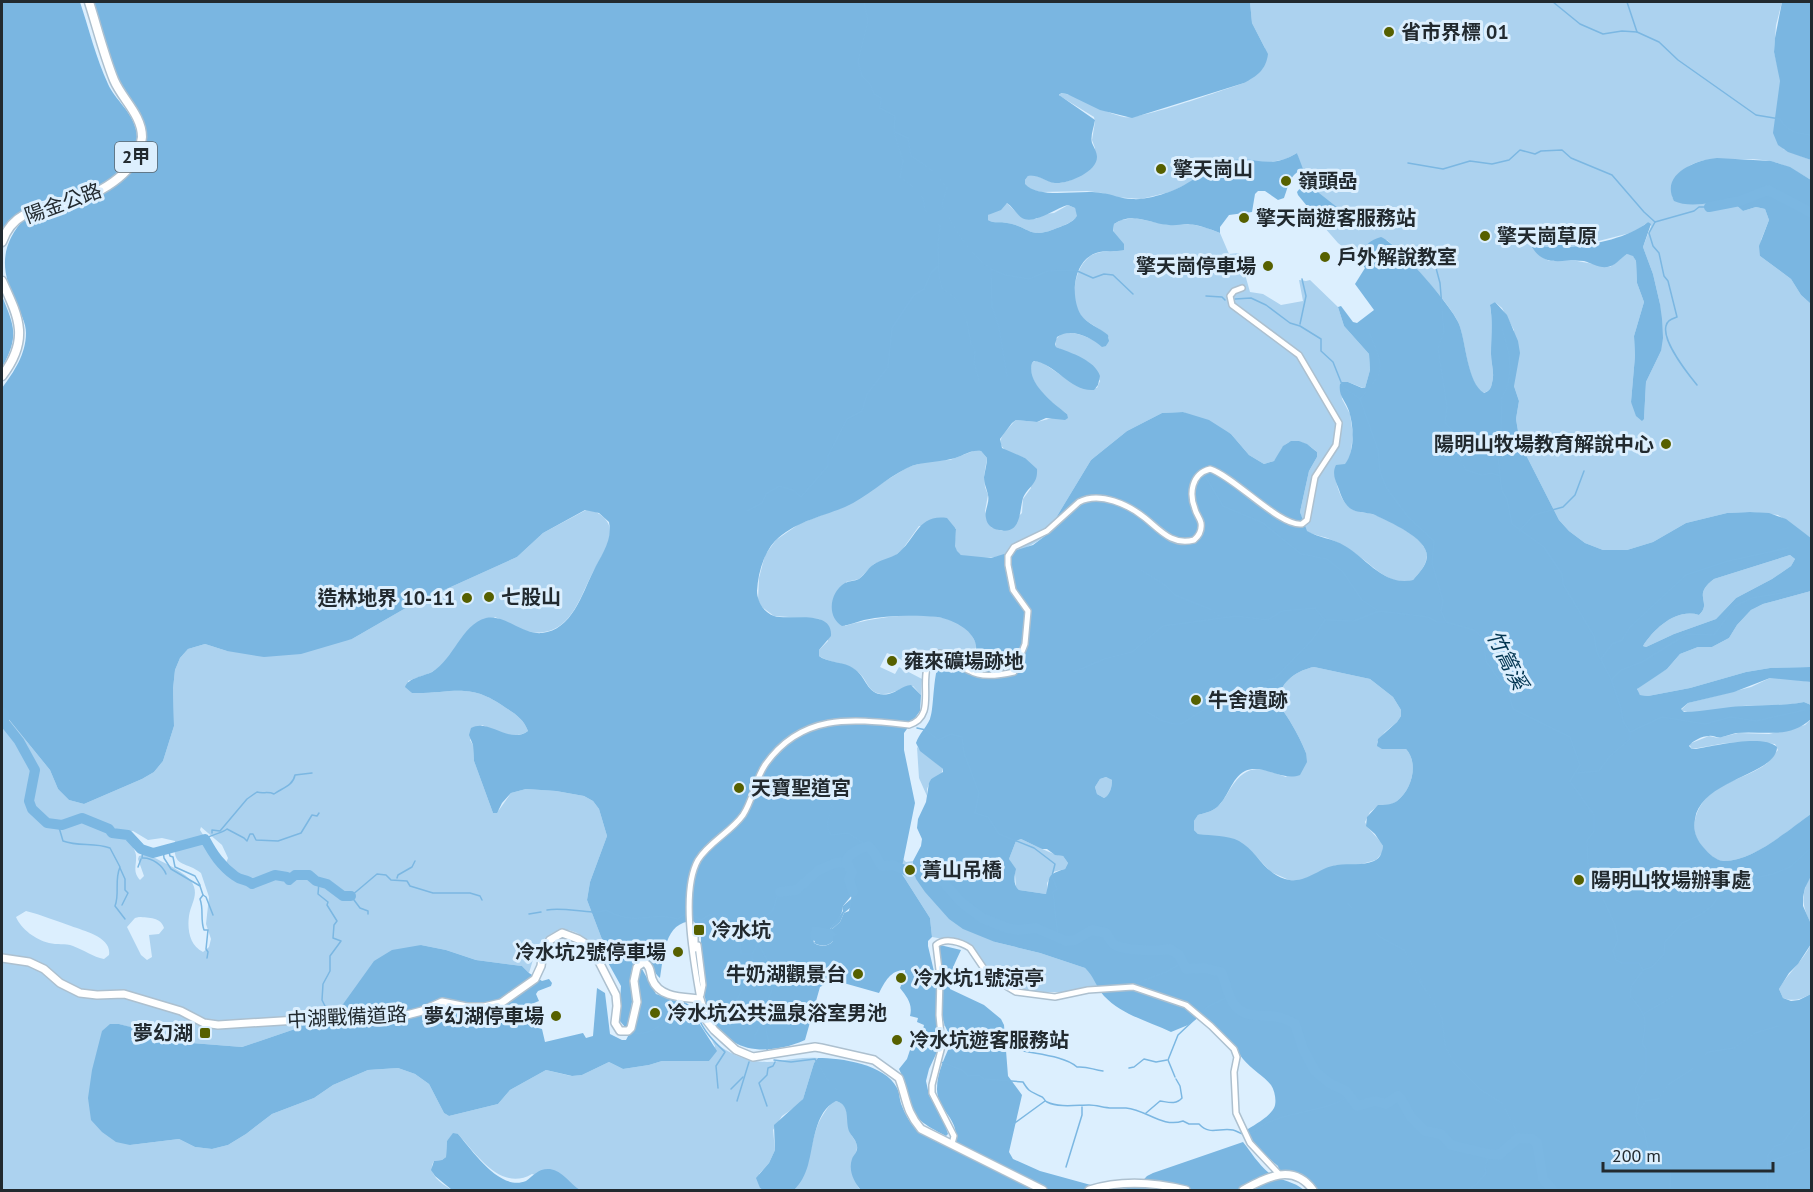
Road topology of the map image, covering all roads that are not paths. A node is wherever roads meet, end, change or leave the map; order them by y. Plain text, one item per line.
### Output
1 (88, 2) edge
2 (2, 242) edge
3 (2, 281) edge
4 (1242, 288) dead end
5 (2, 376) edge
6 (691, 929) junction
7 (696, 937) junction
8 (699, 948) junction
9 (2, 958) edge
10 (699, 999) junction
11 (952, 1144) junction
12 (1279, 1174) junction
13 (1043, 1191) edge
14 (1089, 1191) edge
15 (1186, 1191) edge
16 (1243, 1191) edge
17 (1313, 1191) edge

1 - 2 main road, 陽金公路 / 2甲
3 - 5 main road
4 - 6 street
6 - 7 street
6 - 8 street
6 - 10 street
7 - 8 street
7 - 10 street
8 - 10 street
9 - 10 street, 中湖戰備道路
10 - 11 street
11 - 12 street
11 - 13 street
12 - 16 street
12 - 17 street
14 - 15 street

